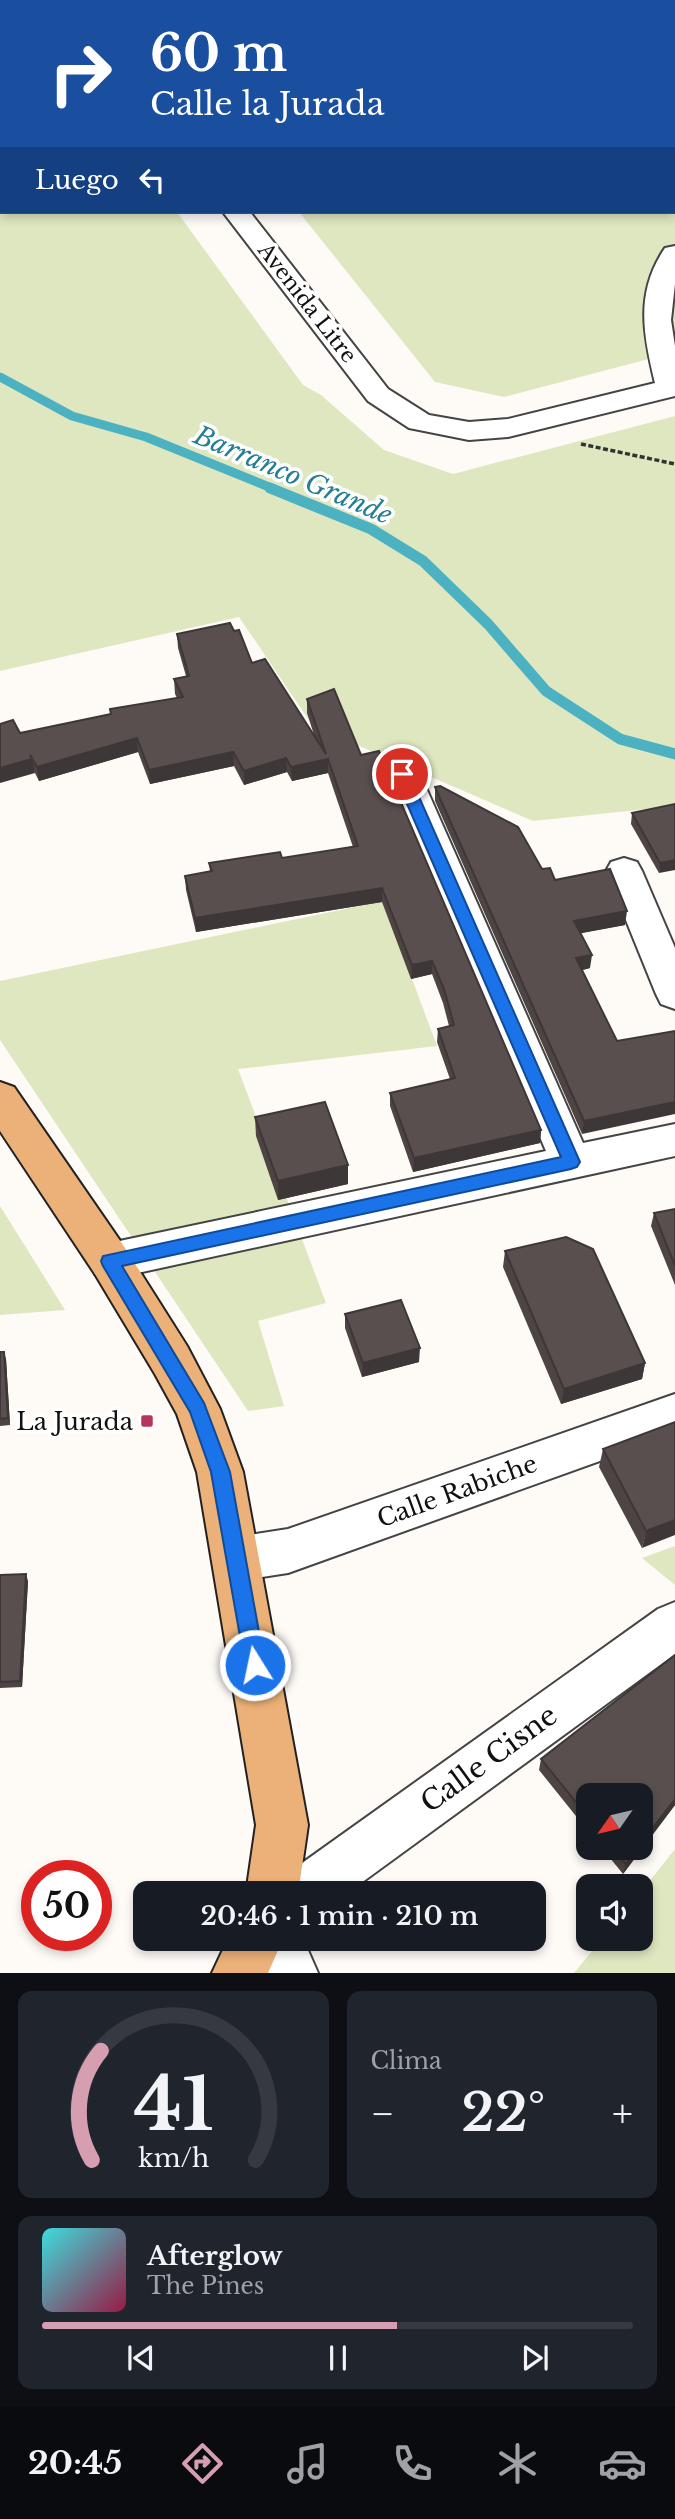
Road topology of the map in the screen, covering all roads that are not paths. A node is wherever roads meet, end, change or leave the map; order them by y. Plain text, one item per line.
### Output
1 (238, 214) edge
2 (675, 254) edge
3 (673, 387) edge
4 (402, 774) dead end
5 (624, 871) dead end
6 (675, 994) edge
7 (0, 1098) edge
8 (675, 1140) edge
9 (571, 1162) junction
10 (110, 1261) junction
11 (675, 1414) edge
12 (237, 1559) junction
13 (675, 1625) edge
14 (274, 1881) edge
15 (320, 1881) edge
16 (251, 1951) edge
17 (281, 1951) edge
18 (239, 1973) edge
19 (291, 1973) edge

1 - 3 street, Avenida Litre
2 - 3 street
4 - 9 street
5 - 6 street
7 - 10 main road
8 - 9 street
9 - 10 street
10 - 12 main road
11 - 12 street, Calle Rabiche
12 - 14 main road
13 - 15 street, Calle Cisne
16 - 18 main road
17 - 19 street

